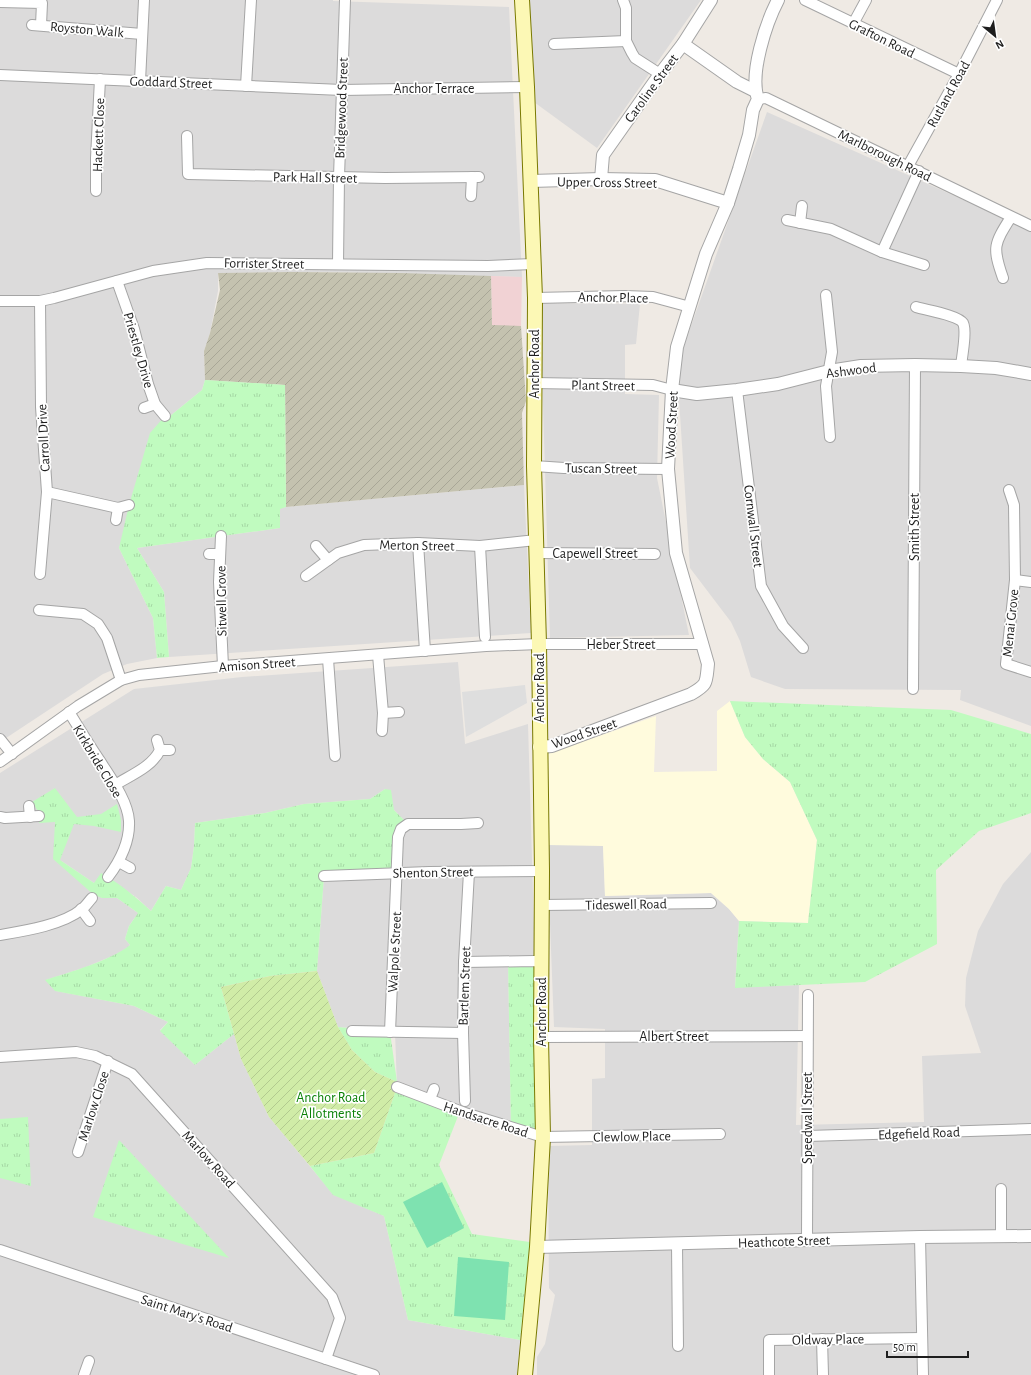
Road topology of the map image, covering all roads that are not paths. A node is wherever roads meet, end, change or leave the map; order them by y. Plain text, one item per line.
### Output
1 (144, 0) edge
2 (251, 0) edge
3 (345, 0) edge
4 (522, 0) edge
5 (623, 0) edge
6 (711, 0) edge
7 (778, 0) edge
8 (805, 0) edge
9 (866, 0) edge
10 (997, 0) edge
11 (35, 1) edge
12 (0, 2) edge
13 (853, 24) junction
14 (142, 34) junction
15 (626, 41) junction
16 (554, 44) dead end
17 (683, 44) junction
18 (660, 74) junction
19 (959, 74) junction
20 (0, 75) edge
21 (100, 79) junction
22 (140, 81) junction
23 (246, 86) junction
24 (527, 87) junction
25 (342, 90) junction
26 (756, 95) junction
27 (187, 136) dead end
28 (908, 166) junction
29 (919, 171) junction
30 (339, 177) junction
31 (601, 179) junction
32 (531, 181) junction
33 (96, 191) dead end
34 (471, 196) dead end
35 (728, 204) junction
36 (802, 206) dead end
37 (1011, 217) junction
38 (787, 220) dead end
39 (800, 223) junction
40 (1031, 226) edge
41 (882, 252) junction
42 (338, 264) junction
43 (533, 264) junction
44 (924, 265) dead end
45 (1003, 278) dead end
46 (117, 281) junction
47 (826, 295) dead end
48 (534, 298) junction
49 (0, 301) edge
50 (40, 301) junction
51 (690, 307) junction
52 (916, 307) dead end
53 (915, 365) junction
54 (961, 366) junction
55 (829, 371) junction
56 (1031, 374) edge
57 (534, 383) junction
58 (672, 390) junction
59 (736, 390) junction
60 (155, 404) junction
61 (144, 408) dead end
62 (166, 416) dead end
63 (830, 437) dead end
64 (534, 466) junction
65 (668, 469) junction
66 (1009, 490) dead end
67 (46, 492) junction
68 (129, 506) dead end
69 (118, 508) junction
70 (116, 520) dead end
71 (221, 536) dead end
72 (418, 543) junction
73 (316, 546) dead end
74 (480, 546) junction
75 (536, 547) junction
76 (209, 554) dead end
77 (220, 554) junction
78 (655, 554) dead end
79 (328, 560) junction
80 (40, 574) dead end
81 (306, 576) dead end
82 (1015, 580) junction
83 (1031, 582) edge
84 (39, 610) dead end
85 (485, 637) dead end
86 (539, 644) junction
87 (703, 644) junction
88 (803, 648) dead end
89 (425, 651) junction
90 (378, 655) junction
91 (328, 659) junction
92 (222, 666) junction
93 (1031, 672) edge
94 (121, 680) junction
95 (913, 689) dead end
96 (68, 712) junction
97 (399, 712) dead end
98 (383, 713) junction
99 (382, 731) dead end
100 (0, 739) edge
101 (162, 746) dead end
102 (539, 748) junction
103 (12, 754) junction
104 (335, 756) dead end
105 (0, 762) edge
106 (115, 785) junction
107 (33, 813) dead end
108 (0, 816) edge
109 (478, 823) dead end
110 (119, 862) junction
111 (130, 868) dead end
112 (542, 871) junction
113 (398, 872) junction
114 (469, 872) junction
115 (324, 876) dead end
116 (108, 877) dead end
117 (92, 898) dead end
118 (711, 903) dead end
119 (542, 905) junction
120 (81, 910) junction
121 (90, 920) dead end
122 (0, 935) edge
123 (464, 962) junction
124 (542, 962) junction
125 (808, 995) dead end
126 (352, 1031) dead end
127 (390, 1032) junction
128 (463, 1033) junction
129 (807, 1036) junction
130 (541, 1037) junction
131 (0, 1057) edge
132 (108, 1061) junction
133 (397, 1087) dead end
134 (434, 1089) dead end
135 (430, 1099) junction
136 (465, 1101) dead end
137 (1031, 1129) edge
138 (720, 1134) dead end
139 (808, 1136) junction
140 (543, 1137) junction
141 (78, 1152) dead end
142 (1001, 1189) dead end
143 (1031, 1236) edge
144 (1001, 1237) junction
145 (920, 1238) junction
146 (807, 1240) junction
147 (677, 1244) junction
148 (537, 1247) junction
149 (0, 1250) edge
150 (922, 1338) junction
151 (822, 1339) junction
152 (678, 1346) dead end
153 (326, 1359) junction
154 (89, 1360) dead end
155 (84, 1375) edge
156 (374, 1375) edge
157 (525, 1375) edge
158 (769, 1375) edge
159 (823, 1375) edge
160 (923, 1375) edge

1 - 14 street, Royston Walk
2 - 23 street
3 - 25 street, Bridgewood Street
4 - 24 main road, Anchor Road
5 - 15 street
6 - 17 street, Caroline Street
7 - 26 street, Wood Street
8 - 13 street, Grafton Road
9 - 13 street
10 - 19 street, Rutland Road
11 - 12 street
11 - 14 street, Royston Walk
13 - 19 street, Grafton Road
14 - 22 street, Royston Walk
15 - 16 street
15 - 18 street
17 - 18 street, Caroline Street
17 - 26 street
18 - 31 street, Caroline Street
19 - 28 street, Rutland Road
20 - 21 street, Goddard Street
21 - 22 street, Goddard Street
21 - 33 street, Hackett Close
22 - 23 street, Goddard Street
23 - 25 street, Goddard Street
24 - 25 street, Anchor Terrace
24 - 32 main road, Anchor Road
25 - 30 street, Bridgewood Street
26 - 28 street, Marlborough Road
26 - 35 street, Wood Street
27 - 30 street, Park Hall Street
28 - 29 street, Marlborough Road
29 - 37 street, Marlborough Road
29 - 41 street
30 - 34 street, Park Hall Street
30 - 42 street, Bridgewood Street
31 - 32 street, Upper Cross Street
31 - 35 street, Upper Cross Street
32 - 43 main road, Anchor Road
35 - 51 street, Wood Street
36 - 39 street
37 - 40 street, Marlborough Road
37 - 45 street
38 - 39 street
39 - 41 street
41 - 44 street
42 - 43 street, Forrister Street
42 - 46 street, Forrister Street
43 - 48 main road, Anchor Road
46 - 50 street, Forrister Street
46 - 60 street, Priestley Drive
47 - 55 street
48 - 51 street, Anchor Place
48 - 57 main road, Anchor Road
49 - 50 street, Forrister Street
50 - 67 street, Carroll Drive
51 - 58 street, Wood Street
52 - 54 street
53 - 54 street, Ashwood
53 - 55 street, Ashwood
53 - 95 street, Smith Street
54 - 56 street, Ashwood
55 - 59 street, Ashwood
55 - 63 street
57 - 58 street, Plant Street
57 - 64 main road, Anchor Road
58 - 59 street, Ashwood
58 - 65 street, Wood Street
59 - 88 street, Cornwall Street
60 - 61 street
60 - 62 street, Priestley Drive
64 - 65 street, Tuscan Street
64 - 75 main road, Anchor Road
65 - 87 street, Wood Street
66 - 82 street, Menai Grove
67 - 69 street
67 - 80 street, Carroll Drive
68 - 69 street
69 - 70 street
71 - 77 street, Sitwell Grove
72 - 74 street, Merton Street
72 - 79 street, Merton Street
72 - 89 street
73 - 79 street
74 - 75 street, Merton Street
74 - 85 street
75 - 78 street, Capewell Street
75 - 86 main road, Anchor Road
76 - 77 street
77 - 92 street, Sitwell Grove
79 - 81 street, Merton Street
82 - 83 street, Menai Grove
82 - 93 street, Menai Grove
84 - 94 street
86 - 87 street, Heber Street
86 - 89 street, Amison Street
86 - 102 main road, Anchor Road
87 - 102 street, Wood Street
89 - 90 street, Amison Street
90 - 91 street, Amison Street
90 - 98 street
91 - 92 street, Amison Street
91 - 104 street
92 - 94 street, Amison Street
94 - 96 street, Amison Street
96 - 103 street, Amison Street
96 - 106 street, Kirkbride Close
97 - 98 street
98 - 99 street
100 - 103 street
101 - 106 street
102 - 112 main road, Anchor Road
103 - 105 street, Amison Street
106 - 110 street, Kirkbride Close
107 - 108 street
109 - 113 street, Walpole Street
110 - 111 street
110 - 116 street, Kirkbride Close
112 - 114 street, Shenton Street
112 - 119 main road, Anchor Road
113 - 114 street, Shenton Street
113 - 115 street, Shenton Street
113 - 127 street, Walpole Street
114 - 123 street, Bartlem Street
117 - 120 street
118 - 119 street, Tideswell Road
119 - 124 main road, Anchor Road
120 - 121 street
120 - 122 street
123 - 124 street
123 - 128 street, Bartlem Street
124 - 130 main road, Anchor Road
125 - 129 street, Speedwall Street
126 - 127 street
127 - 128 street
128 - 136 street, Bartlem Street
129 - 130 street, Albert Street
129 - 139 street, Speedwall Street
130 - 140 main road, Anchor Road
131 - 132 street, Marlow Road
132 - 141 street, Marlow Close
132 - 153 street, Marlow Road
133 - 135 street, Handsacre Road
134 - 135 street, Handsacre Road
135 - 140 street, Handsacre Road
137 - 139 street, Edgefield Road
138 - 140 street, Clewlow Place
139 - 146 street, Speedwall Street
140 - 148 main road, Anchor Road
142 - 144 street
143 - 144 street, Heathcote Street
144 - 145 street, Heathcote Street
145 - 146 street, Heathcote Street
145 - 150 street
146 - 147 street, Heathcote Street
147 - 148 street, Heathcote Street
147 - 152 street
148 - 157 main road, Anchor Road
149 - 153 street, Saint Mary's Road
150 - 151 street, Oldway Place
150 - 160 street
151 - 158 street, Oldway Place
151 - 159 street
153 - 156 street, Saint Mary's Road
154 - 155 street

